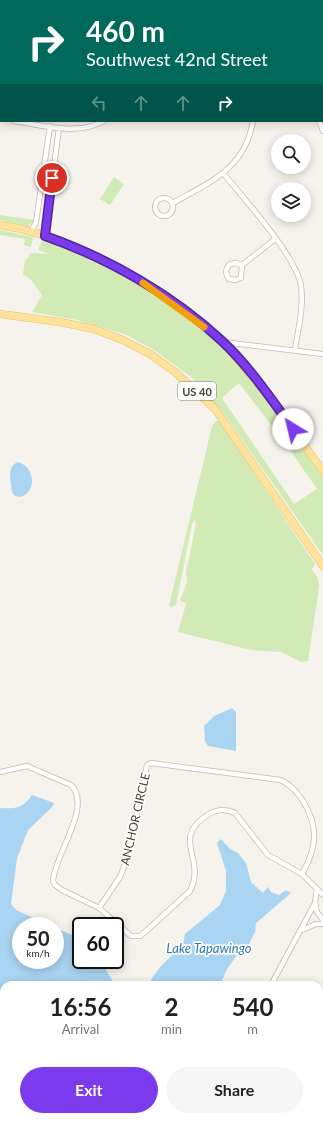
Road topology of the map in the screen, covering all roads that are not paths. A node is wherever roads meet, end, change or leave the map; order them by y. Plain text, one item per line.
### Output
1 (21, 122) edge
2 (100, 122) edge
3 (253, 122) edge
4 (50, 126) junction
5 (59, 128) junction
6 (224, 174) junction
7 (43, 177) junction
8 (52, 178) junction
9 (173, 203) junction
10 (0, 225) edge
11 (31, 232) junction
12 (45, 236) junction
13 (275, 239) junction
14 (242, 265) dead end
15 (0, 314) edge
16 (223, 342) junction
17 (295, 350) junction
18 (323, 354) edge
19 (323, 471) edge
20 (323, 566) edge
21 (0, 772) edge
22 (302, 874) junction
23 (317, 889) junction
24 (323, 895) edge
25 (315, 903) junction
26 (99, 908) junction
27 (323, 920) edge
28 (323, 924) edge
29 (301, 930) junction
30 (274, 981) edge

1 - 4 street
2 - 5 street
3 - 6 street
4 - 5 street
4 - 7 street
5 - 8 street
6 - 9 street
6 - 13 street
7 - 8 street
7 - 11 street
8 - 12 street
9 - 9 street
10 - 11 main road
11 - 12 main road
12 - 16 main road
13 - 14 street
13 - 17 street
15 - 20 main road, US 40
16 - 17 street
16 - 19 main road
17 - 18 street
21 - 26 street
22 - 23 street
22 - 26 street
22 - 26 street, ANCHOR CIRCLE
23 - 24 street
23 - 25 street
25 - 27 street
25 - 29 street
28 - 29 street
29 - 30 street

